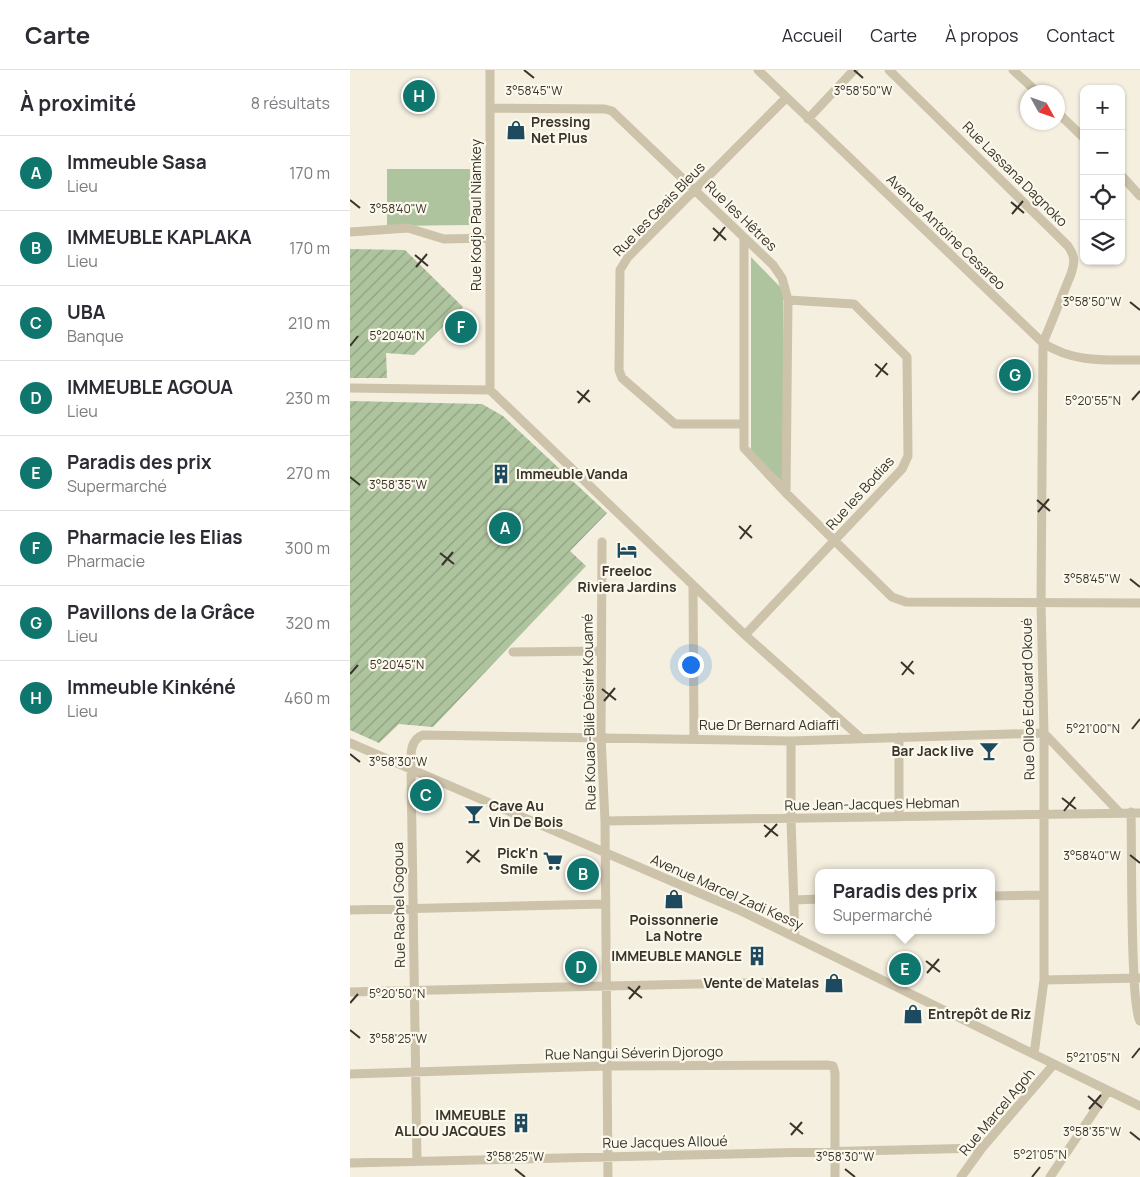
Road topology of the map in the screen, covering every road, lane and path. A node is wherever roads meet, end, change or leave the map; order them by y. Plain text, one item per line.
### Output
1 (490, 70) edge
2 (758, 70) edge
3 (854, 70) edge
4 (889, 70) edge
5 (1014, 70) edge
6 (1030, 85) edge
7 (786, 98) junction
8 (490, 108) junction
9 (808, 119) junction
10 (1065, 120) edge
11 (1080, 134) edge
12 (1125, 179) edge
13 (695, 191) junction
14 (1140, 196) edge
15 (350, 232) edge
16 (490, 238) junction
17 (744, 239) junction
18 (788, 300) junction
19 (1043, 343) junction
20 (1140, 360) edge
21 (350, 388) edge
22 (490, 390) junction
23 (743, 424) junction
24 (786, 493) junction
25 (835, 541) junction
26 (602, 542) dead end
27 (693, 585) junction
28 (1040, 603) junction
29 (1140, 603) edge
30 (745, 635) junction
31 (600, 651) junction
32 (513, 652) dead end
33 (1044, 733) junction
34 (601, 737) junction
35 (899, 737) junction
36 (694, 739) junction
37 (862, 739) junction
38 (791, 741) junction
39 (350, 743) edge
40 (411, 768) junction
41 (1119, 812) junction
42 (1136, 812) edge
43 (1044, 815) junction
44 (899, 817) junction
45 (791, 820) junction
46 (605, 821) junction
47 (604, 852) junction
48 (1042, 895) junction
49 (995, 896) edge
50 (815, 899) edge
51 (795, 900) junction
52 (605, 904) junction
53 (413, 908) junction
54 (350, 910) edge
55 (795, 937) junction
56 (1137, 978) edge
57 (1044, 980) junction
58 (781, 982) dead end
59 (606, 986) junction
60 (414, 991) junction
61 (350, 992) edge
62 (1140, 1021) edge
63 (1034, 1054) junction
64 (1054, 1064) junction
65 (607, 1066) junction
66 (416, 1073) junction
67 (350, 1074) edge
68 (1108, 1091) junction
69 (1140, 1106) edge
70 (982, 1148) junction
71 (834, 1152) junction
72 (608, 1157) junction
73 (417, 1161) junction
74 (350, 1163) edge
75 (608, 1177) edge
76 (835, 1177) edge
77 (961, 1177) edge
78 (1050, 1177) edge

1 - 8 street, Rue Kodjo Paul Niamkey
2 - 7 street, Avenue Antoine Cesareo
3 - 9 street
4 - 19 street, Rue Lassana Dagnoko
5 - 6 street
7 - 9 street, Avenue Antoine Cesareo
7 - 13 street, Rue les Geais Bleus
8 - 13 street, Rue les Hêtres
8 - 16 street, Rue Kodjo Paul Niamkey
9 - 19 street, Avenue Antoine Cesareo
10 - 11 street
12 - 14 street
13 - 17 street, Rue les Hêtres
13 - 23 street, Rue les Geais Bleus
15 - 16 street
16 - 22 street, Rue Kodjo Paul Niamkey
17 - 18 street, Rue les Hêtres
17 - 23 street
18 - 24 street, Rue les Hêtres
18 - 25 street, Rue les Bodias
19 - 20 street, Avenue Antoine Cesareo
19 - 28 street, Rue Olloé Edouard Okoué
21 - 22 street
22 - 27 street
23 - 24 street
24 - 25 street
25 - 28 street
25 - 30 street, Rue les Bodias
26 - 31 street, Rue Kouao-Bilé Désiré Kouamé
27 - 30 street
27 - 36 street
28 - 29 street
28 - 33 street, Rue Olloé Edouard Okoué
30 - 37 street
31 - 32 street
31 - 34 street, Rue Kouao-Bilé Désiré Kouamé
33 - 35 street, Rue Dr Bernard Adiaffi
33 - 41 street
33 - 43 street, Rue Olloé Edouard Okoué
34 - 36 street, Rue Dr Bernard Adiaffi
34 - 40 street, Rue Dr Bernard Adiaffi
34 - 46 street, Rue Kouao-Bilé Désiré Kouamé
35 - 37 street, Rue Dr Bernard Adiaffi
35 - 44 street
36 - 38 street, Rue Dr Bernard Adiaffi
37 - 38 street, Rue Dr Bernard Adiaffi
38 - 45 street
39 - 40 street, Avenue Marcel Zadi Kessy
40 - 47 street, Avenue Marcel Zadi Kessy
40 - 53 street, Rue Rachel Gogoua
41 - 42 street, Rue Jean-Jacques Hebman
41 - 43 street, Rue Jean-Jacques Hebman
42 - 56 street
43 - 44 street, Rue Jean-Jacques Hebman
43 - 48 street, Rue Olloé Edouard Okoué
44 - 45 street, Rue Jean-Jacques Hebman
45 - 46 street, Rue Jean-Jacques Hebman
45 - 51 street
46 - 47 street, Rue Kouao-Bilé Désiré Kouamé
47 - 52 street, Rue Kouao-Bilé Désiré Kouamé
47 - 55 street, Avenue Marcel Zadi Kessy
48 - 49 street
48 - 57 street, Rue Olloé Edouard Okoué
50 - 51 street
51 - 55 street
52 - 53 street
52 - 59 street, Rue Kouao-Bilé Désiré Kouamé
53 - 54 street
53 - 60 street, Rue Rachel Gogoua
55 - 63 street, Avenue Marcel Zadi Kessy
56 - 57 street
56 - 62 street
57 - 63 street, Rue Olloé Edouard Okoué
58 - 59 street
59 - 60 street
59 - 65 street, Rue Kouao-Bilé Désiré Kouamé
60 - 61 street
60 - 66 street, Rue Rachel Gogoua
63 - 64 street, Avenue Marcel Zadi Kessy
64 - 68 street, Avenue Marcel Zadi Kessy
64 - 70 street, Rue Marcel Agoh
65 - 66 street, Rue Nangui Séverin Djorogo
65 - 71 street, Rue Nangui Séverin Djorogo
65 - 72 street, Rue Kouao-Bilé Désiré Kouamé
66 - 67 street, Rue Nangui Séverin Djorogo
66 - 73 street, Rue Rachel Gogoua
68 - 69 street, Avenue Marcel Zadi Kessy
68 - 78 street
70 - 71 street, Rue Jacques Alloué
70 - 77 street, Rue Marcel Agoh
71 - 72 street, Rue Jacques Alloué
71 - 76 street
72 - 73 street, Rue Jacques Alloué
72 - 75 street, Rue Kouao-Bilé Désiré Kouamé
73 - 74 street, Rue Jacques Alloué

